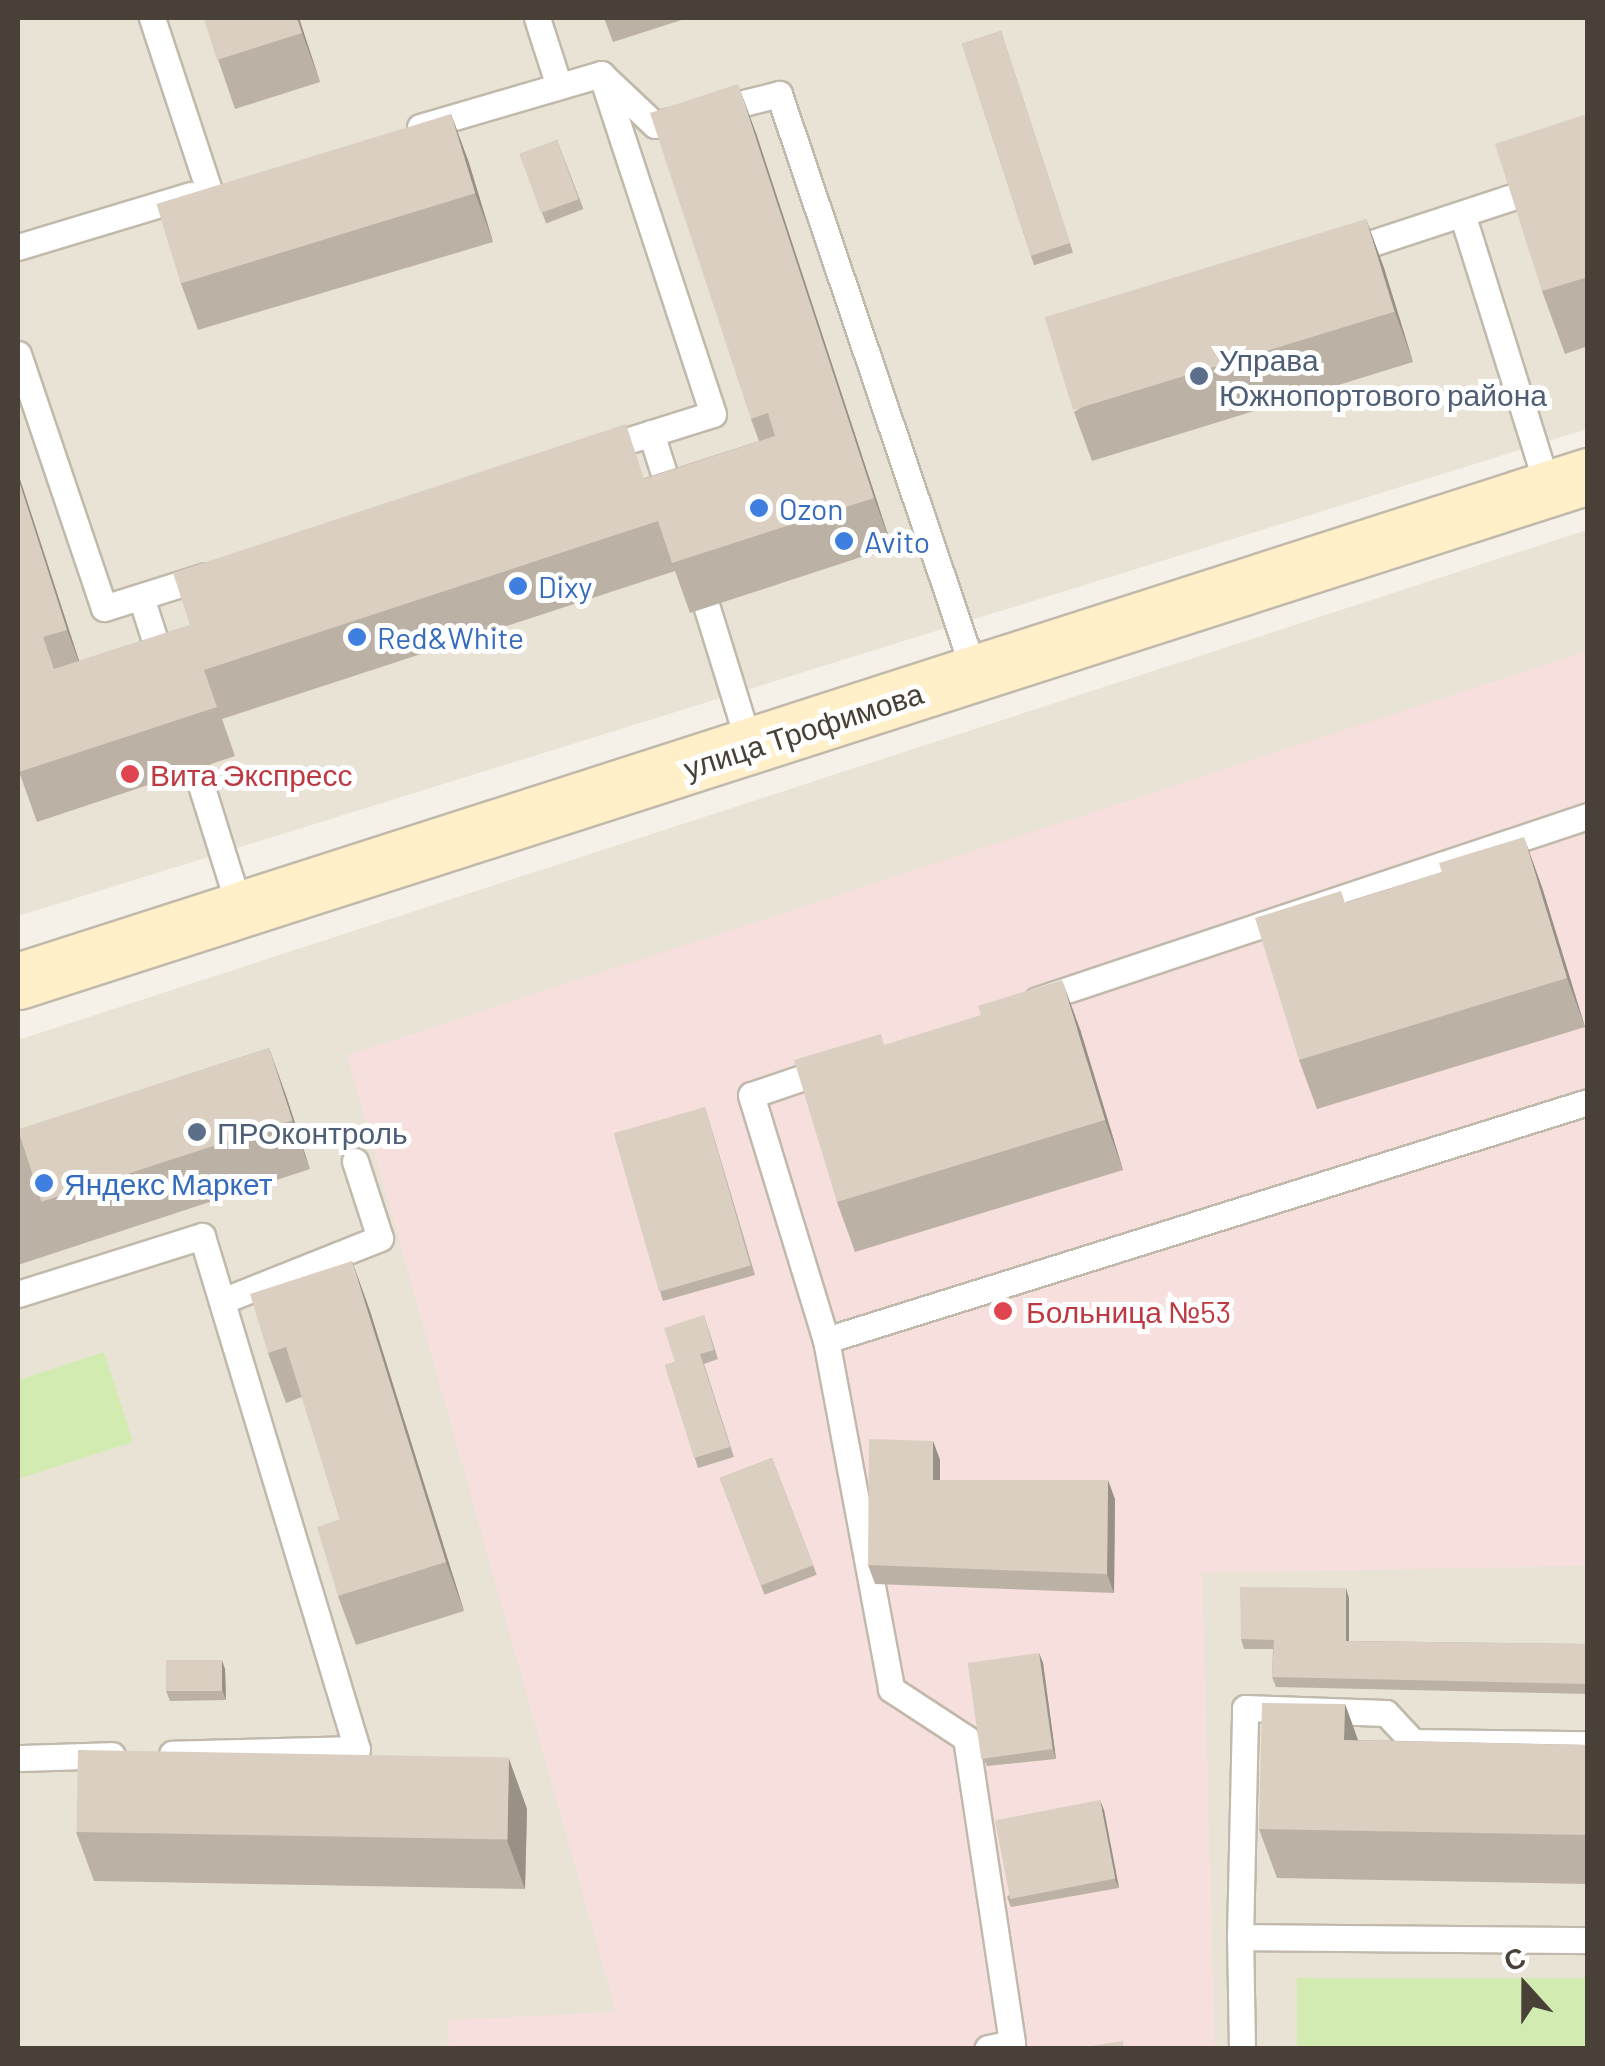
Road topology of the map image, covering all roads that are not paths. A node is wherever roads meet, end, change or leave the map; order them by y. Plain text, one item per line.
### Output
1 (152, 18) edge
2 (537, 18) edge
3 (601, 74) junction
4 (559, 86) junction
5 (393, 135) edge
6 (1588, 172) edge
7 (1462, 217) junction
8 (18, 247) edge
9 (1326, 257) edge
10 (18, 354) edge
11 (650, 434) junction
12 (575, 458) edge
13 (1568, 482) edge
14 (680, 522) edge
15 (235, 567) edge
16 (140, 598) junction
17 (707, 608) edge
18 (975, 674) junction
19 (170, 686) edge
20 (750, 747) junction
21 (196, 769) edge
22 (1588, 816) edge
23 (240, 910) junction
24 (20, 972) edge
25 (1012, 1008) edge
26 (863, 1058) edge
27 (1588, 1102) edge
28 (355, 1162) dead end
29 (18, 1294) edge
30 (222, 1301) junction
31 (826, 1340) junction
32 (1588, 1744) edge
33 (18, 1758) edge
34 (1240, 1937) junction
35 (1588, 1940) edge
36 (988, 2048) edge
37 (1242, 2048) edge

1 - 8 lane
2 - 4 lane
3 - 4 lane
3 - 11 lane
3 - 18 lane
4 - 5 lane
6 - 7 lane
7 - 9 lane
7 - 13 lane
10 - 16 lane
11 - 12 lane
11 - 14 lane
13 - 18 main road, улица Трофимова
15 - 16 lane
16 - 19 lane
17 - 20 lane
18 - 20 main road, улица Трофимова
20 - 23 main road, улица Трофимова
21 - 23 lane
22 - 25 lane
23 - 24 main road, улица Трофимова
26 - 31 lane
27 - 31 lane
28 - 30 lane
29 - 30 lane
30 - 33 lane
31 - 36 lane
32 - 34 lane
34 - 35 lane
34 - 37 lane

